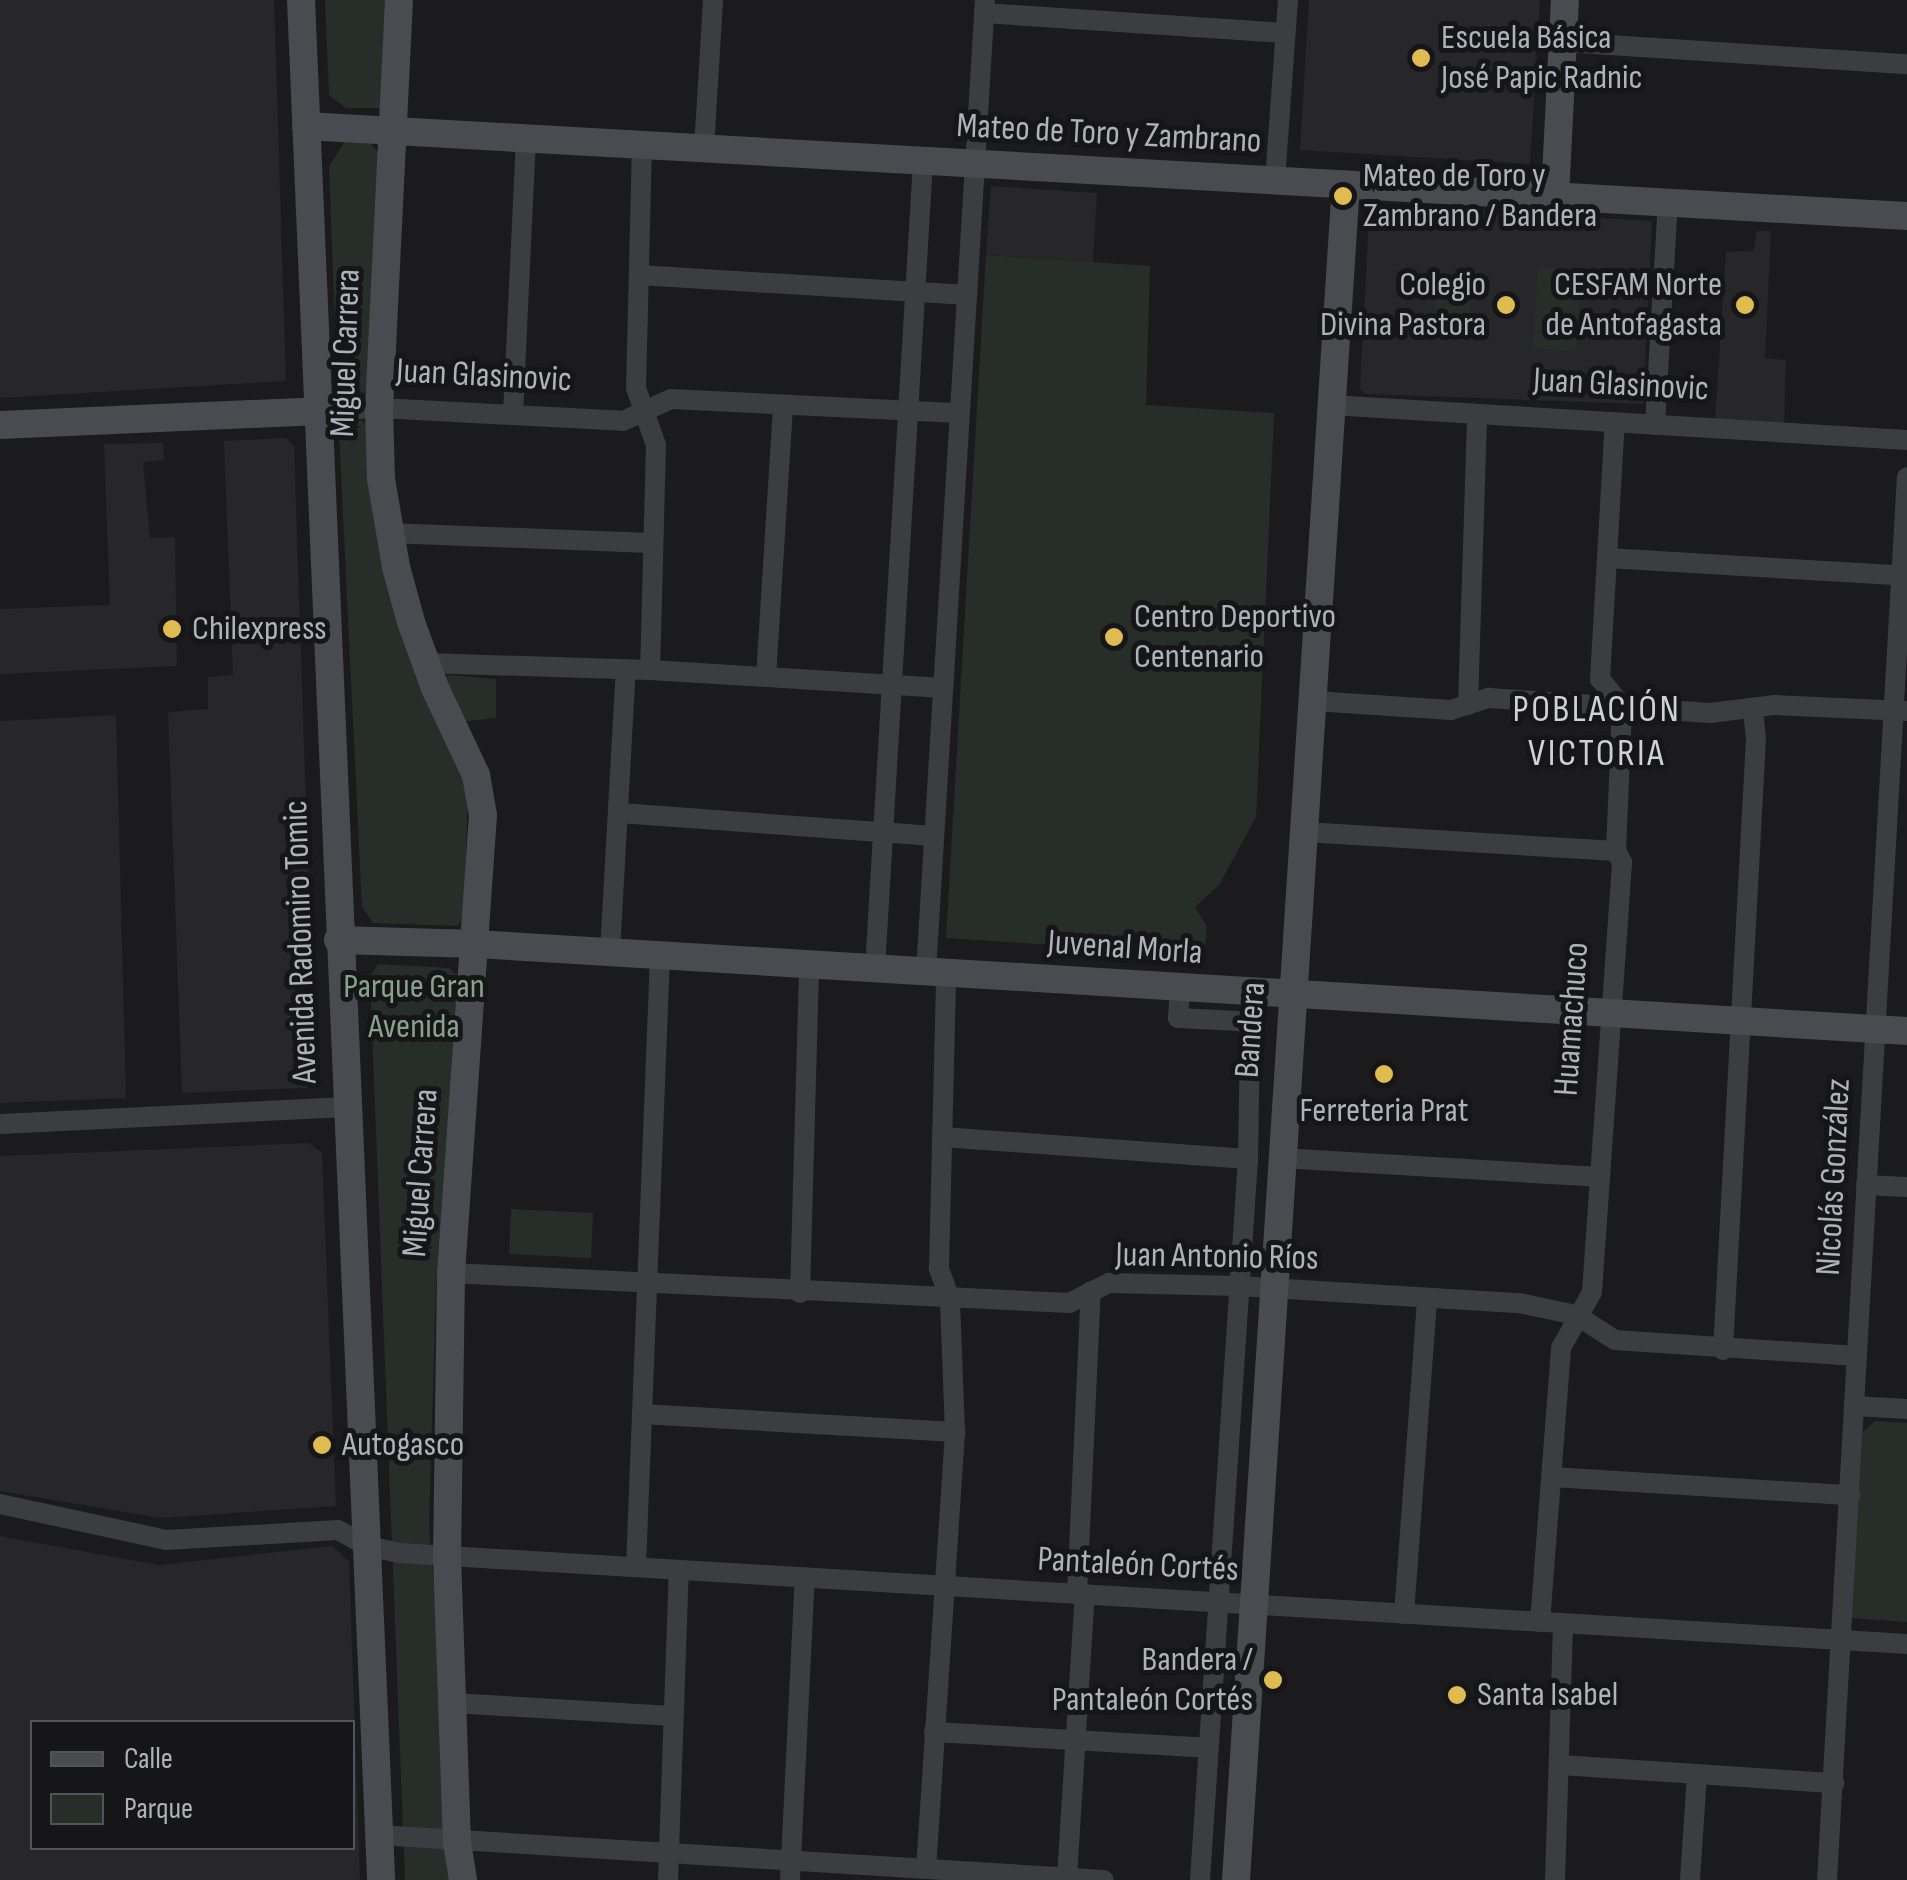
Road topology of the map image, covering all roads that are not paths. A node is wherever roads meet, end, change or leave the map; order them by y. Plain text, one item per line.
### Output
1 (301, 0) edge
2 (399, 0) edge
3 (713, 0) edge
4 (1288, 0) edge
5 (1565, 0) edge
6 (984, 6) edge
7 (1285, 33) junction
8 (1563, 42) junction
9 (1907, 64) edge
10 (306, 126) junction
11 (392, 129) junction
12 (526, 137) junction
13 (642, 144) junction
14 (704, 148) junction
15 (923, 161) junction
16 (975, 164) junction
17 (1275, 181) junction
18 (1346, 185) junction
19 (1555, 196) junction
20 (1668, 202) junction
21 (1907, 216) edge
22 (639, 275) junction
23 (915, 294) junction
24 (967, 296) junction
25 (784, 404) junction
26 (1332, 406) junction
27 (379, 408) junction
28 (318, 410) junction
29 (908, 411) junction
30 (647, 413) junction
31 (960, 413) junction
32 (513, 414) junction
33 (1476, 414) junction
34 (1614, 422) junction
35 (0, 425) edge
36 (1655, 425) junction
37 (1907, 440) edge
38 (1907, 478) edge
39 (389, 534) junction
40 (650, 543) junction
41 (1607, 558) junction
42 (1904, 576) edge
43 (425, 663) junction
44 (626, 669) junction
45 (650, 670) junction
46 (766, 677) junction
47 (891, 685) junction
48 (943, 688) junction
49 (1314, 701) junction
50 (1468, 704) junction
51 (1622, 706) junction
52 (1753, 708) junction
53 (1900, 711) edge
54 (620, 813) junction
55 (882, 832) junction
56 (1305, 832) junction
57 (934, 836) junction
58 (1616, 851) junction
59 (338, 940) junction
60 (476, 944) junction
61 (610, 952) junction
62 (660, 956) junction
63 (809, 965) junction
64 (875, 969) junction
65 (936, 973) junction
66 (1180, 988) junction
67 (1290, 996) junction
68 (1609, 1014) junction
69 (1741, 1022) junction
70 (1875, 1029) junction
71 (1907, 1031) edge
72 (346, 1107) junction
73 (0, 1124) edge
74 (942, 1138) junction
75 (1281, 1158) junction
76 (1248, 1159) junction
77 (1598, 1178) junction
78 (1866, 1185) junction
79 (1907, 1187) edge
80 (451, 1273) junction
81 (647, 1285) junction
82 (1238, 1286) junction
83 (1272, 1288) junction
84 (1091, 1291) junction
85 (800, 1293) junction
86 (1427, 1298) junction
87 (950, 1299) junction
88 (1576, 1314) junction
89 (1723, 1350) junction
90 (1856, 1356) junction
91 (1854, 1406) junction
92 (1907, 1409) edge
93 (642, 1414) junction
94 (955, 1432) junction
95 (1552, 1476) junction
96 (1850, 1495) junction
97 (0, 1504) edge
98 (367, 1546) junction
99 (447, 1556) junction
100 (636, 1567) junction
101 (679, 1570) junction
102 (806, 1578) junction
103 (943, 1586) junction
104 (1081, 1594) junction
105 (1218, 1602) junction
106 (1253, 1604) junction
107 (1404, 1614) junction
108 (1540, 1622) junction
109 (1563, 1623) junction
110 (1842, 1640) junction
111 (1907, 1644) edge
112 (453, 1703) junction
113 (672, 1716) junction
114 (934, 1732) junction
115 (1076, 1740) junction
116 (1208, 1748) junction
117 (1561, 1765) junction
118 (1697, 1774) junction
119 (1834, 1783) junction
120 (379, 1835) junction
121 (457, 1842) junction
122 (666, 1852) junction
123 (926, 1869) junction
124 (789, 1870) edge
125 (1068, 1878) junction
126 (381, 1880) edge
127 (463, 1880) edge
128 (668, 1880) edge
129 (1104, 1880) edge
130 (1200, 1880) edge
131 (1236, 1880) edge
132 (1555, 1880) edge
133 (1690, 1880) edge
134 (1827, 1880) edge

1 - 10 street, Avenida Radomiro Tomic
2 - 11 street
3 - 14 street
4 - 7 street
5 - 8 street
6 - 7 street
6 - 16 street
7 - 17 street
8 - 9 street
8 - 19 street
10 - 11 street, Mateo de Toro y Zambrano
10 - 28 street, Avenida Radomiro Tomic
11 - 12 street, Mateo de Toro y Zambrano
11 - 27 street, Miguel Carrera
12 - 13 street, Mateo de Toro y Zambrano
12 - 32 street
13 - 14 street, Mateo de Toro y Zambrano
13 - 22 street
14 - 15 street, Mateo de Toro y Zambrano
15 - 16 street, Mateo de Toro y Zambrano
15 - 23 street
16 - 17 street, Mateo de Toro y Zambrano
16 - 24 street
17 - 18 street, Mateo de Toro y Zambrano
18 - 19 street, Mateo de Toro y Zambrano
18 - 26 street, Bandera
19 - 20 street, Mateo de Toro y Zambrano
20 - 21 street, Mateo de Toro y Zambrano
20 - 36 street
22 - 23 street
22 - 30 street
23 - 24 street
23 - 29 street
24 - 31 street
25 - 29 street, Juan Glasinovic
25 - 30 street, Juan Glasinovic
25 - 46 street
26 - 33 street, Juan Glasinovic
26 - 49 street, Bandera
27 - 28 street, Juan Glasinovic
27 - 32 street, Juan Glasinovic
27 - 39 street, Miguel Carrera
28 - 35 street, Juan Glasinovic
28 - 59 street, Avenida Radomiro Tomic
29 - 31 street, Juan Glasinovic
29 - 47 street
30 - 32 street, Juan Glasinovic
30 - 40 street
31 - 48 street
33 - 34 street, Juan Glasinovic
33 - 50 street
34 - 36 street, Juan Glasinovic
34 - 41 street, Huamachuco
36 - 37 street, Juan Glasinovic
38 - 42 street, Nicolás González
39 - 40 street
39 - 43 street, Miguel Carrera
40 - 45 street
41 - 42 street
41 - 51 street, Huamachuco
42 - 53 street, Nicolás González
43 - 44 street
43 - 60 street, Miguel Carrera
44 - 45 street
44 - 54 street
45 - 46 street
46 - 47 street
47 - 48 street
47 - 55 street
48 - 57 street
49 - 50 street
49 - 56 street, Bandera
50 - 51 street
51 - 52 street
51 - 58 street, Huamachuco
52 - 53 street
52 - 69 street
53 - 70 street, Nicolás González
54 - 55 street
54 - 61 street
55 - 57 street
55 - 64 street
56 - 58 street
56 - 67 street, Bandera
57 - 65 street
58 - 68 street, Huamachuco
59 - 60 street, Juvenal Morla
59 - 72 street, Avenida Radomiro Tomic
60 - 61 street, Juvenal Morla
60 - 80 street, Miguel Carrera
61 - 62 street, Juvenal Morla
62 - 63 street, Juvenal Morla
62 - 81 street
63 - 64 street, Juvenal Morla
63 - 85 street
64 - 65 street, Juvenal Morla
65 - 66 street, Juvenal Morla
65 - 74 street
66 - 67 street, Juvenal Morla
66 - 76 street, Bandera
67 - 68 street, Juvenal Morla
67 - 75 street, Bandera
68 - 69 street, Juvenal Morla
68 - 77 street, Huamachuco
69 - 70 street, Juvenal Morla
69 - 89 street
70 - 71 street, Juvenal Morla
70 - 78 street, Nicolás González
72 - 73 street
72 - 98 street, Avenida Radomiro Tomic
74 - 76 street
74 - 87 street
75 - 77 street
75 - 83 street, Bandera
76 - 82 street, Bandera
77 - 88 street, Huamachuco
78 - 79 street
78 - 90 street, Nicolás González
80 - 81 street, Juan Antonio Ríos
80 - 99 street, Miguel Carrera
81 - 85 street, Juan Antonio Ríos
81 - 93 street
82 - 83 street, Juan Antonio Ríos
82 - 84 street, Juan Antonio Ríos
82 - 105 street, Bandera
83 - 86 street, Juan Antonio Ríos
83 - 106 street, Bandera
84 - 87 street, Juan Antonio Ríos
84 - 104 street
85 - 87 street, Juan Antonio Ríos
86 - 88 street, Juan Antonio Ríos
86 - 107 street
87 - 94 street
88 - 89 street, Juan Antonio Ríos
88 - 95 street, Huamachuco
89 - 90 street, Juan Antonio Ríos
90 - 91 street, Nicolás González
91 - 92 street
91 - 96 street, Nicolás González
93 - 94 street
93 - 100 street
94 - 103 street
95 - 96 street
95 - 108 street, Huamachuco
96 - 110 street, Nicolás González
97 - 98 street, Pantaleón Cortés
98 - 99 street, Pantaleón Cortés
98 - 120 street, Avenida Radomiro Tomic
99 - 100 street, Pantaleón Cortés
99 - 112 street, Miguel Carrera
100 - 101 street, Pantaleón Cortés
101 - 102 street, Pantaleón Cortés
101 - 113 street
102 - 103 street, Pantaleón Cortés
102 - 124 street
103 - 104 street, Pantaleón Cortés
103 - 114 street
104 - 105 street, Pantaleón Cortés
104 - 115 street
105 - 106 street, Pantaleón Cortés
105 - 116 street, Bandera
106 - 107 street, Pantaleón Cortés
106 - 131 street, Bandera
107 - 108 street, Pantaleón Cortés
108 - 109 street, Pantaleón Cortés
109 - 110 street, Pantaleón Cortés
109 - 117 street
110 - 111 street, Pantaleón Cortés
110 - 119 street, Nicolás González
112 - 113 street
112 - 121 street, Miguel Carrera
113 - 122 street
114 - 115 street
114 - 123 street
115 - 116 street
115 - 125 street
116 - 130 street, Bandera
117 - 118 street
117 - 132 street
118 - 119 street
118 - 133 street
119 - 134 street, Nicolás González
120 - 121 street
120 - 126 street, Avenida Radomiro Tomic
121 - 122 street
121 - 127 street, Miguel Carrera
122 - 124 street
122 - 128 street
123 - 124 street
123 - 125 street
125 - 129 street

